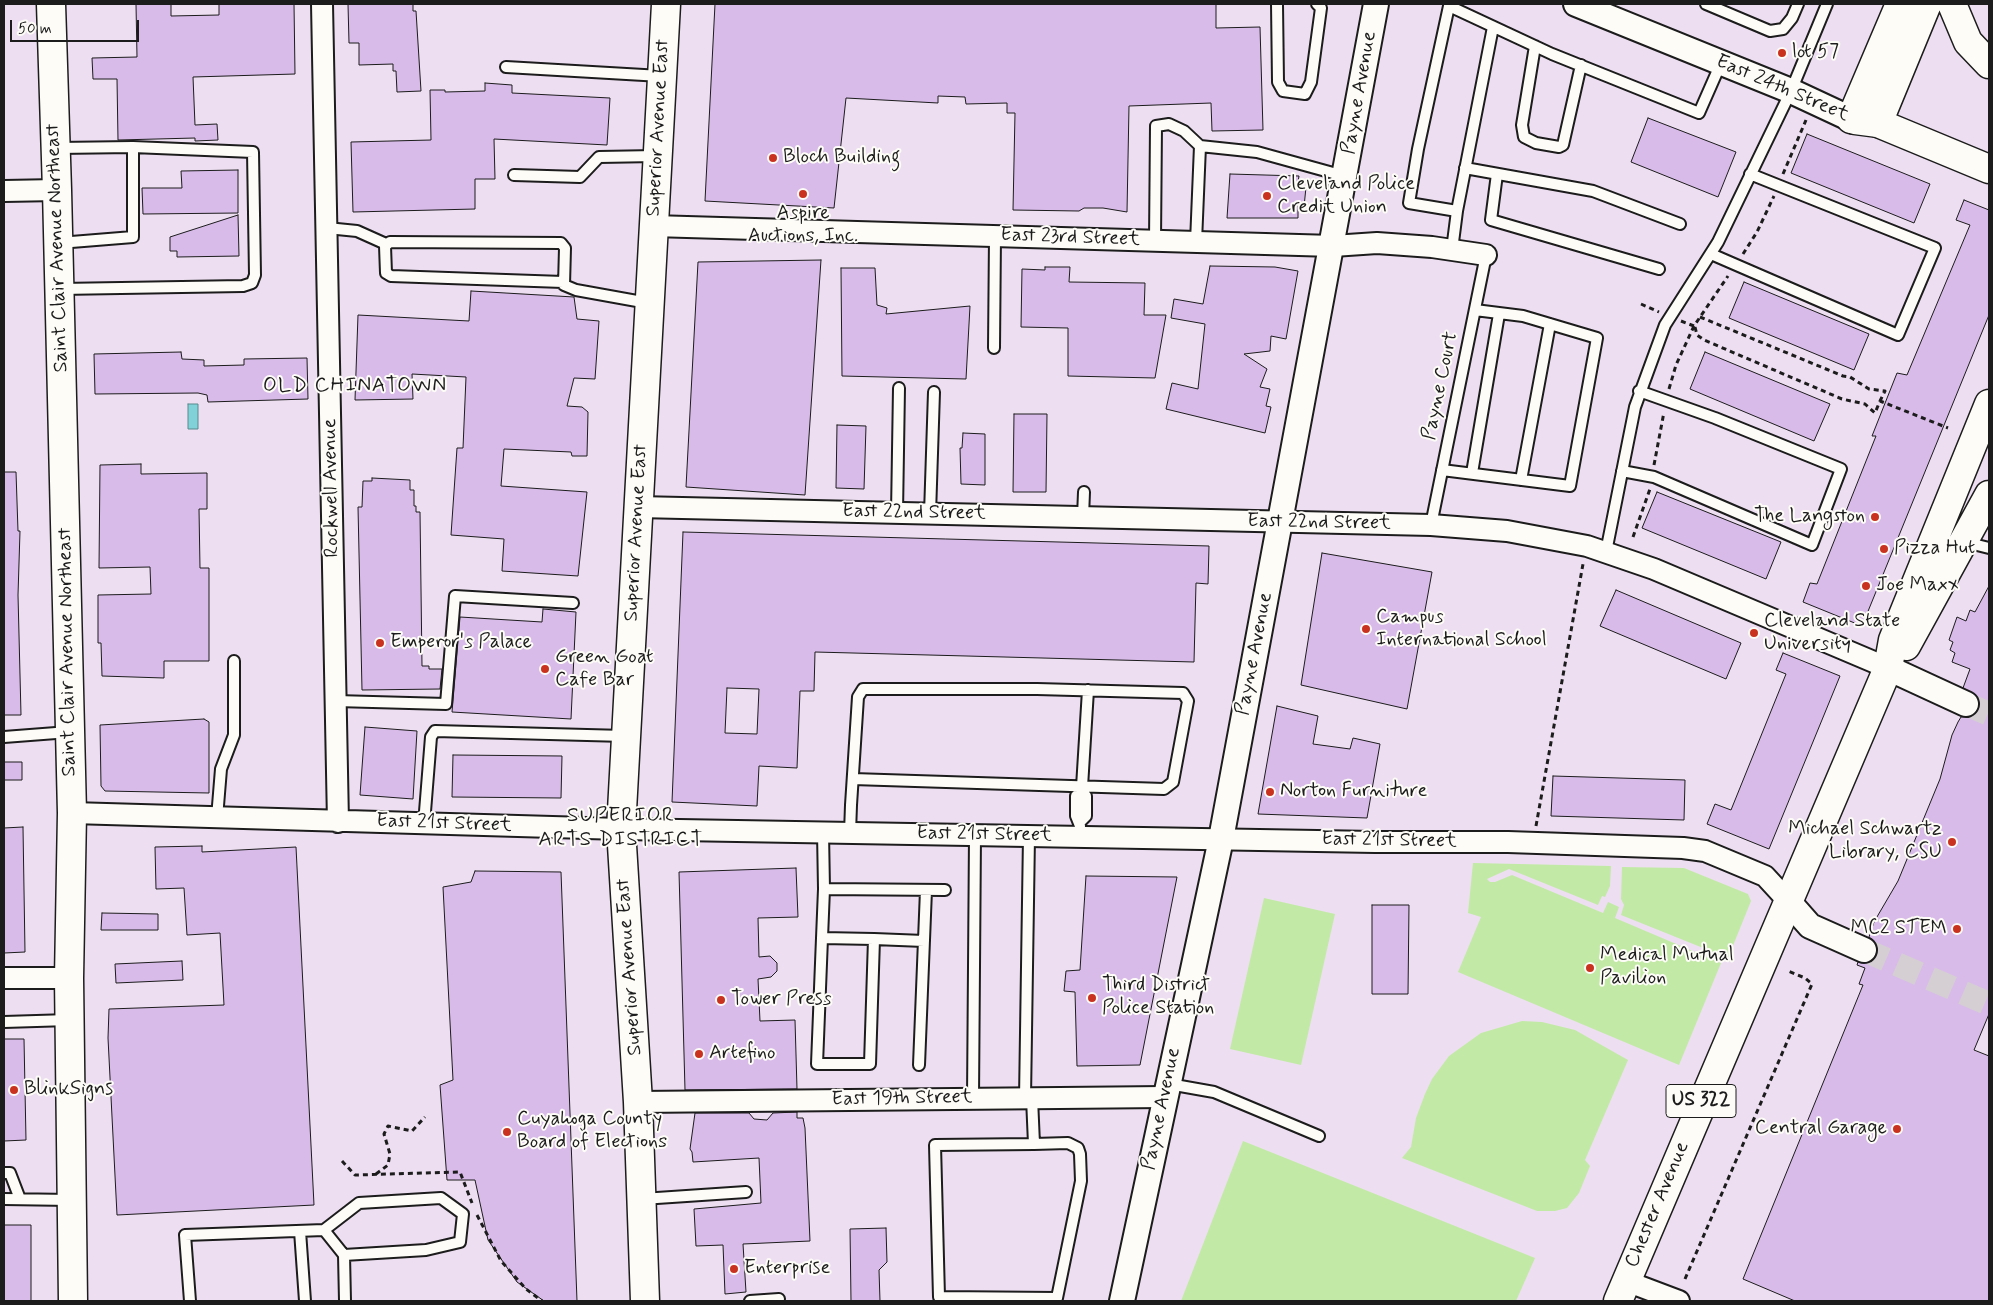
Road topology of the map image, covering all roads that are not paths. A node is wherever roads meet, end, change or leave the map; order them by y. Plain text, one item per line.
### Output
1 (51, 4) edge
2 (322, 4) edge
3 (666, 4) edge
4 (1277, 4) edge
5 (1317, 4) edge
6 (1376, 4) edge
7 (1576, 4) edge
8 (1706, 4) edge
9 (1798, 4) edge
10 (1827, 4) edge
11 (1900, 4) edge
12 (1927, 4) edge
13 (1952, 4) edge
14 (1493, 27) junction
15 (1535, 46) junction
16 (1721, 63) junction
17 (1989, 64) edge
18 (1581, 65) junction
19 (506, 67) dead end
20 (661, 76) junction
21 (1791, 91) junction
22 (1851, 119) junction
23 (1878, 124) junction
24 (132, 146) junction
25 (1200, 146) junction
26 (56, 148) junction
27 (657, 156) junction
28 (1465, 168) junction
29 (1989, 169) edge
30 (1497, 174) junction
31 (1750, 174) junction
32 (514, 175) dead end
33 (1345, 176) junction
34 (58, 190) junction
35 (4, 191) edge
36 (1457, 211) junction
37 (1680, 224) dead end
38 (653, 226) junction
39 (327, 228) junction
40 (995, 236) junction
41 (1155, 240) junction
42 (1196, 242) junction
43 (59, 243) junction
44 (386, 244) junction
45 (1333, 246) junction
46 (1452, 250) junction
47 (1710, 254) junction
48 (1486, 255) joint
49 (1659, 269) dead end
50 (563, 282) junction
51 (60, 289) junction
52 (649, 303) junction
53 (1475, 310) junction
54 (1499, 314) junction
55 (1550, 324) junction
56 (994, 348) dead end
57 (899, 388) dead end
58 (1639, 391) junction
59 (934, 392) dead end
60 (1989, 404) edge
61 (1442, 470) junction
62 (1622, 471) junction
63 (1472, 473) junction
64 (1521, 480) junction
65 (1084, 492) dead end
66 (1989, 495) edge
67 (638, 507) junction
68 (897, 513) junction
69 (930, 514) junction
70 (1084, 517) junction
71 (1280, 522) junction
72 (1431, 525) junction
73 (1976, 545) edge
74 (1606, 552) junction
75 (573, 603) dead end
76 (234, 661) dead end
77 (1888, 668) junction
78 (1088, 690) junction
79 (336, 701) junction
80 (1966, 704) tunnel mouth
81 (70, 732) junction
82 (4, 736) edge
83 (626, 736) junction
84 (853, 779) junction
85 (1082, 789) junction
86 (72, 814) junction
87 (217, 818) junction
88 (338, 822) junction
89 (424, 824) junction
90 (621, 829) junction
91 (1080, 829) junction
92 (824, 832) junction
93 (850, 833) junction
94 (975, 835) junction
95 (1029, 836) junction
96 (1220, 839) junction
97 (824, 890) junction
98 (926, 890) junction
99 (945, 890) dead end
100 (1788, 901) junction
101 (822, 938) junction
102 (874, 939) junction
103 (924, 941) junction
104 (1864, 950) tunnel mouth
105 (4, 978) edge
106 (69, 978) junction
107 (70, 1020) junction
108 (4, 1022) edge
109 (919, 1065) dead end
110 (1166, 1090) junction
111 (973, 1098) junction
112 (1028, 1098) junction
113 (638, 1102) junction
114 (1319, 1136) dead end
115 (1034, 1144) junction
116 (4, 1173) edge
117 (746, 1192) dead end
118 (4, 1199) edge
119 (20, 1199) junction
120 (641, 1199) junction
121 (72, 1200) junction
122 (324, 1230) junction
123 (300, 1231) junction
124 (344, 1255) junction
125 (1622, 1291) edge
126 (779, 1300) dead end
127 (73, 1301) edge
128 (190, 1301) edge
129 (305, 1301) edge
130 (345, 1301) edge
131 (645, 1301) edge
132 (750, 1301) edge
133 (1122, 1301) edge
134 (1679, 1301) edge

1 - 26 main road, Saint Clair Avenue Northeast
2 - 39 street, Rockwell Avenue
3 - 20 main road, Superior Avenue East
4 - 5 lane
6 - 33 street, Payne Avenue
7 - 16 street, East 24th Street
8 - 9 lane
10 - 21 lane
11 - 22 main road
12 - 23 main road
13 - 17 main road
14 - 15 lane
14 - 28 lane
14 - 36 lane
15 - 18 lane
15 - 18 lane
16 - 18 lane
16 - 21 street, East 24th Street
19 - 20 lane
20 - 27 main road, Superior Avenue East
21 - 22 street, East 24th Street
21 - 31 lane
22 - 23 main road, East 24th Street
23 - 29 main road, East 24th Street
24 - 26 lane
24 - 43 lane
24 - 51 lane
25 - 33 lane
25 - 41 lane
25 - 42 lane
26 - 34 main road, Saint Clair Avenue Northeast
27 - 32 lane
27 - 38 main road, Superior Avenue East
28 - 30 lane
28 - 36 lane
30 - 37 lane
30 - 49 lane
31 - 47 lane
31 - 47 lane
33 - 45 street, Payne Avenue
34 - 35 street
34 - 43 main road, Saint Clair Avenue Northeast
36 - 46 lane
38 - 40 street, East 23rd Street
38 - 52 main road, Superior Avenue East
39 - 44 lane
39 - 79 street, Rockwell Avenue
40 - 41 street, East 23rd Street
40 - 56 lane
41 - 42 street, East 23rd Street
42 - 45 street, East 23rd Street
43 - 51 main road, Saint Clair Avenue Northeast
44 - 50 lane
44 - 50 lane
45 - 46 street, East 23rd Street
45 - 71 street, Payne Avenue
46 - 48 street, East 23rd Street
47 - 58 lane
48 - 53 lane, Payne Court
50 - 52 lane
51 - 81 main road, Saint Clair Avenue Northeast
52 - 67 main road, Superior Avenue East
53 - 54 lane
53 - 61 lane, Payne Court
54 - 55 lane
54 - 63 lane
55 - 64 lane
55 - 64 lane
57 - 68 lane
58 - 62 lane
58 - 62 lane
59 - 69 lane
60 - 77 main road, Chester Avenue / US 322
61 - 63 lane
61 - 72 lane, Payne Court
62 - 74 lane
63 - 64 lane
65 - 70 lane
66 - 73 main road, Chester Avenue / US 322
67 - 68 street, East 22nd Street
67 - 83 main road, Superior Avenue East
68 - 69 street, East 22nd Street
69 - 70 street, East 22nd Street
70 - 71 street, East 22nd Street
71 - 72 street, East 22nd Street
71 - 96 street, Payne Avenue
72 - 74 street, East 22nd Street
73 - 77 main road, Chester Avenue / US 322
74 - 77 street, East 22nd Street
75 - 79 lane
76 - 87 lane
77 - 80 street, East 22nd Street
77 - 100 main road, Chester Avenue / US 322
78 - 84 lane
78 - 85 lane
78 - 85 lane
79 - 88 street, Rockwell Avenue
81 - 82 lane
81 - 86 main road, Saint Clair Avenue Northeast
83 - 89 lane
83 - 90 main road, Superior Avenue East
84 - 85 lane
84 - 93 lane
85 - 91 lane
86 - 87 street, East 21st Street
86 - 106 main road, Saint Clair Avenue Northeast
87 - 88 street, East 21st Street
88 - 89 street, East 21st Street
89 - 90 street, East 21st Street
90 - 92 street, East 21st Street
90 - 113 main road, Superior Avenue East
91 - 95 street, East 21st Street
91 - 96 street, East 21st Street
92 - 93 street, East 21st Street
92 - 97 lane
93 - 94 street, East 21st Street
94 - 95 street, East 21st Street
94 - 111 lane
95 - 112 lane
96 - 100 street, East 21st Street
96 - 110 street, Payne Avenue
97 - 98 lane
97 - 101 lane
98 - 99 lane
98 - 103 lane
100 - 104 street, East 21st Street
100 - 125 main road, Chester Avenue / US 322
101 - 102 lane
101 - 102 lane
102 - 103 lane
103 - 109 lane
105 - 106 street
106 - 107 main road, Saint Clair Avenue Northeast
107 - 108 lane
107 - 121 main road, Saint Clair Avenue Northeast
110 - 112 street, East 19th Street
110 - 114 lane
110 - 133 street, Payne Avenue
111 - 112 street, East 19th Street
111 - 113 street, East 19th Street
112 - 115 lane
113 - 120 main road, Superior Avenue East
115 - 115 lane
116 - 119 lane
117 - 120 lane
118 - 119 lane
119 - 121 lane
120 - 131 main road, Superior Avenue East
121 - 127 main road, Saint Clair Avenue Northeast
122 - 123 lane
122 - 124 lane
122 - 124 lane
123 - 128 lane
123 - 129 lane
124 - 130 lane
125 - 134 street
126 - 132 lane

